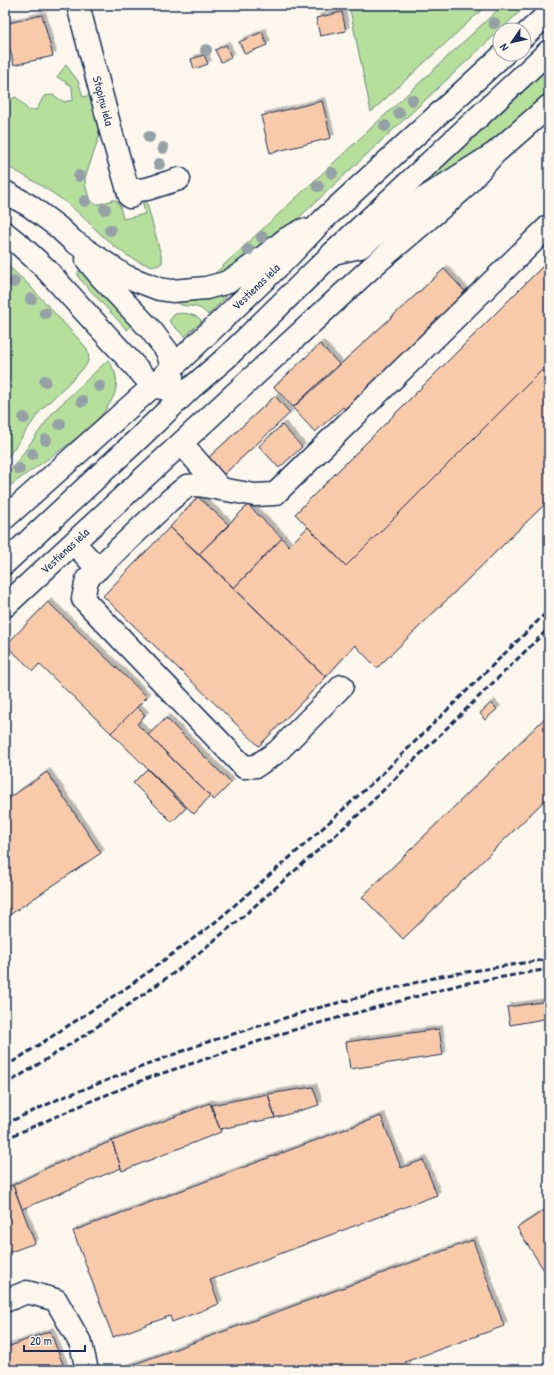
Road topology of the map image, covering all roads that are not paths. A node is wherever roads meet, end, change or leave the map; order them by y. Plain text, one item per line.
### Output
1 (78, 5) edge
2 (549, 13) edge
3 (532, 29) edge
4 (549, 51) edge
5 (495, 62) edge
6 (547, 112) edge
7 (495, 153) junction
8 (179, 179) dead end
9 (5, 192) edge
10 (324, 220) junction
11 (549, 226) edge
12 (5, 233) edge
13 (73, 241) junction
14 (333, 253) junction
15 (172, 367) junction
16 (172, 388) junction
17 (182, 444) junction
18 (221, 489) junction
19 (5, 518) edge
20 (74, 543) junction
21 (5, 564) edge
22 (98, 569) junction
23 (5, 606) edge
24 (342, 686) dead end
25 (5, 1301) edge
26 (87, 1370) edge

1 - 8 main road, Stopiņu iela
2 - 3 main road
4 - 14 main road
5 - 10 main road, Vestienas iela
6 - 7 main road, Vestienas iela
7 - 14 main road, Vestienas iela
7 - 17 main road, Vestienas iela
9 - 13 main road
10 - 13 main road
10 - 15 main road, Vestienas iela
11 - 18 main road
12 - 16 main road
13 - 15 main road
14 - 16 main road
15 - 16 main road
16 - 19 main road
16 - 21 main road
17 - 18 main road
17 - 20 main road, Vestienas iela
18 - 22 main road
20 - 22 main road
20 - 23 main road, Vestienas iela
22 - 24 main road
25 - 26 main road

